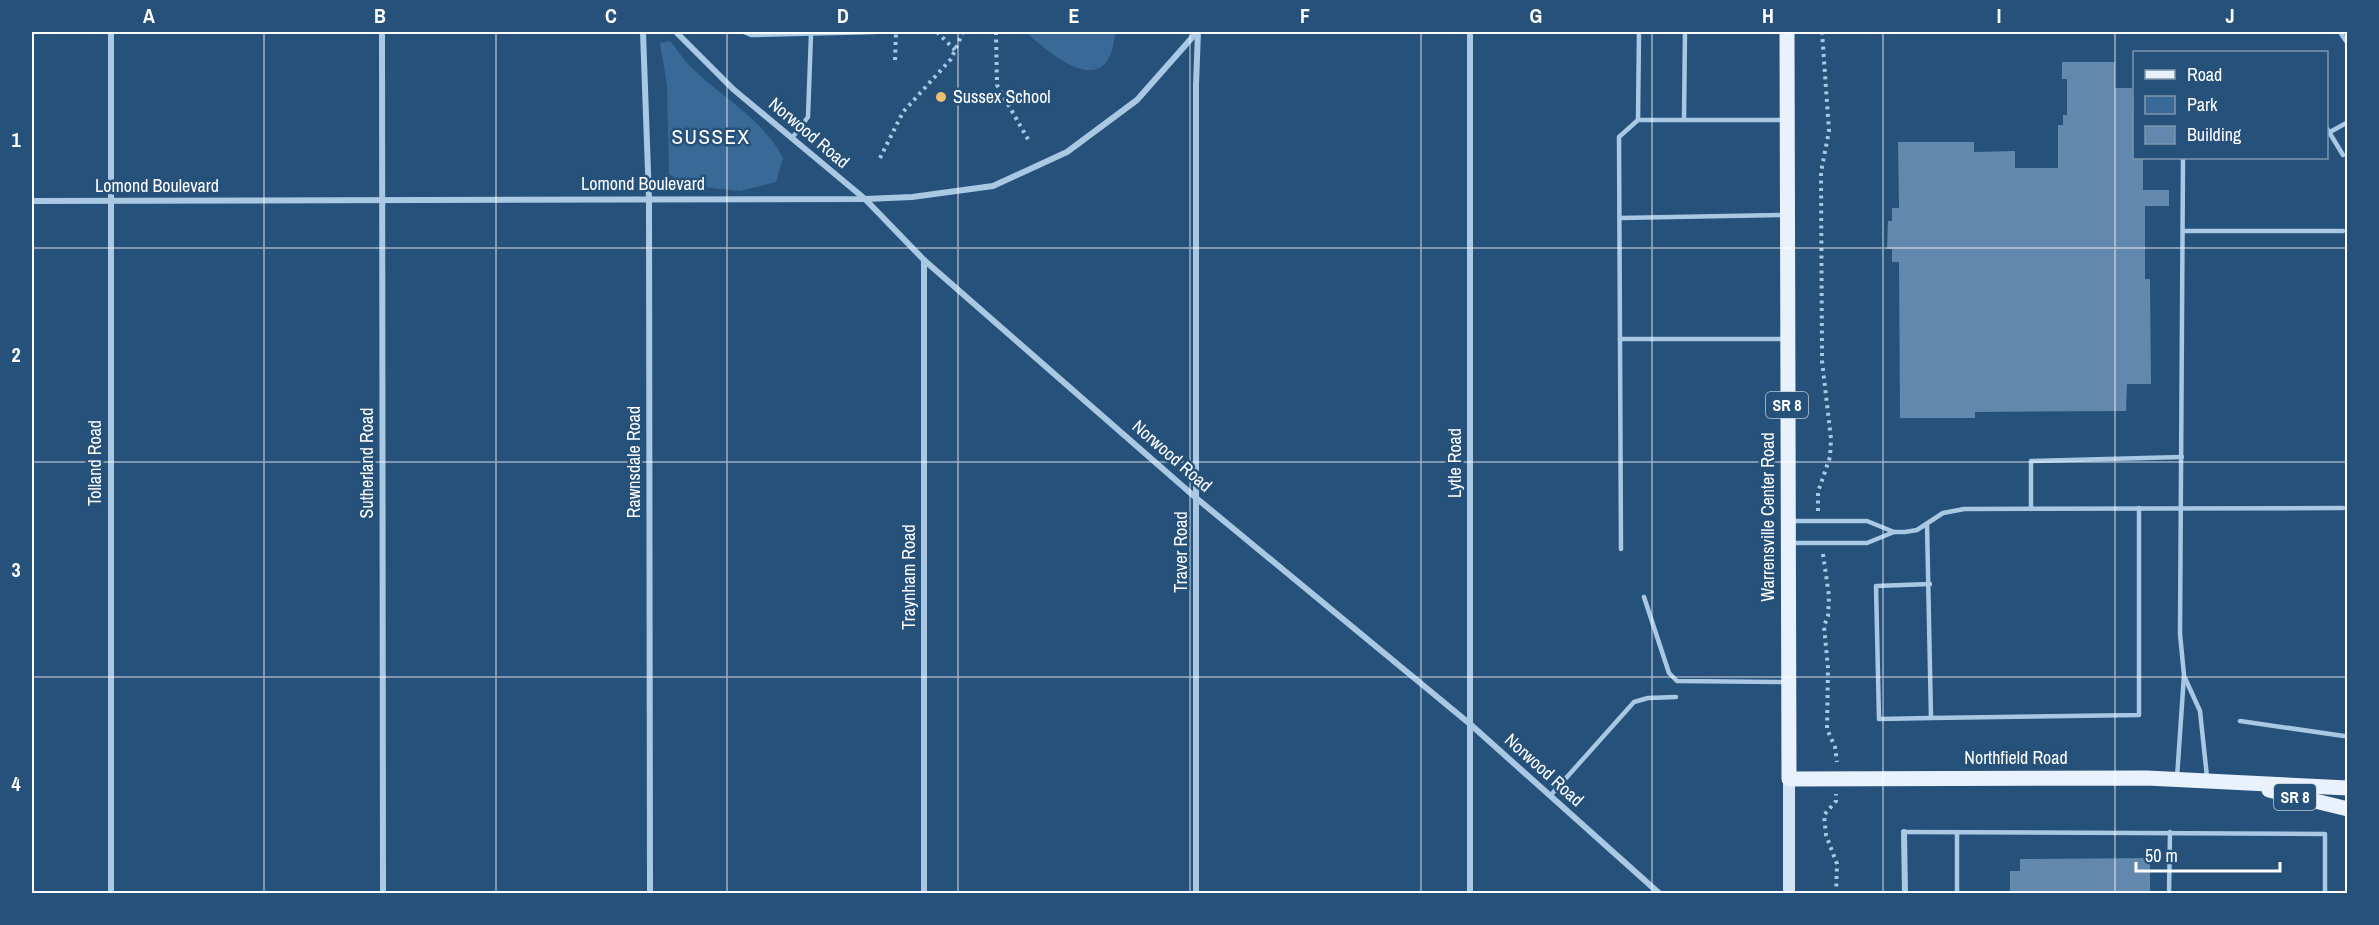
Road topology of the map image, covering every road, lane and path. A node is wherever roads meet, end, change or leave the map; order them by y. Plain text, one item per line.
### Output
1 (111, 32) edge
2 (382, 32) edge
3 (643, 32) edge
4 (675, 32) edge
5 (744, 32) edge
6 (875, 32) edge
7 (896, 32) edge
8 (937, 32) edge
9 (963, 32) edge
10 (996, 32) edge
11 (1198, 32) edge
12 (1470, 32) edge
13 (1638, 32) edge
14 (1685, 32) edge
15 (1787, 32) edge
16 (1822, 32) edge
17 (2340, 32) edge
18 (811, 34) junction
19 (2348, 44) edge
20 (955, 50) junction
21 (895, 60) dead end
22 (1638, 120) junction
23 (1684, 120) junction
24 (1787, 120) junction
25 (2348, 122) edge
26 (2328, 129) edge
27 (792, 138) junction
28 (1029, 141) dead end
29 (2343, 155) dead end
30 (880, 158) dead end
31 (2183, 159) edge
32 (649, 199) junction
33 (865, 199) junction
34 (382, 200) junction
35 (32, 201) edge
36 (110, 201) junction
37 (1788, 215) junction
38 (1620, 218) junction
39 (2183, 231) junction
40 (2343, 231) dead end
41 (924, 260) junction
42 (1620, 339) junction
43 (1787, 339) junction
44 (2182, 457) junction
45 (1196, 497) junction
46 (1817, 503) dead end
47 (2139, 508) junction
48 (2182, 508) junction
49 (2343, 508) dead end
50 (2031, 509) junction
51 (1788, 521) junction
52 (1927, 524) junction
53 (1894, 532) junction
54 (1788, 543) junction
55 (1621, 549) dead end
56 (1823, 554) dead end
57 (1930, 584) junction
58 (1644, 597) dead end
59 (2184, 675) junction
60 (1789, 682) junction
61 (1676, 697) dead end
62 (1931, 718) junction
63 (2240, 721) dead end
64 (1470, 724) junction
65 (2344, 736) dead end
66 (1837, 756) dead end
67 (2177, 778) junction
68 (1789, 779) junction
69 (2207, 780) junction
70 (2243, 783) junction
71 (2348, 788) edge
72 (1550, 796) junction
73 (1836, 801) dead end
74 (2348, 809) edge
75 (1904, 832) joint
76 (1957, 832) junction
77 (2170, 832) junction
78 (111, 894) edge
79 (383, 894) edge
80 (651, 894) edge
81 (924, 894) edge
82 (1196, 894) edge
83 (1470, 894) edge
84 (1660, 894) edge
85 (1789, 894) edge
86 (1836, 894) edge
87 (1905, 894) edge
88 (1957, 894) edge
89 (2169, 894) edge
90 (2325, 894) edge

1 - 36 street, Tolland Road
2 - 34 street, Sutherland Road
3 - 32 street, Rawnsdale Road
4 - 27 street, Norwood Road
5 - 18 lane
6 - 18 lane
7 - 21 path
8 - 20 path
9 - 20 path
10 - 28 path
11 - 33 street, Lomond Boulevard
11 - 45 street, Traver Road
12 - 64 street, Lytle Road
13 - 22 lane
14 - 23 lane
15 - 24 main road, Warrensville Center Road / SR 8
16 - 46 path
17 - 19 lane
18 - 27 lane
20 - 30 path
22 - 23 lane
22 - 38 lane
23 - 24 lane
24 - 37 main road, Warrensville Center Road / SR 8
25 - 26 lane
26 - 29 lane
27 - 33 street, Norwood Road
31 - 39 lane
32 - 33 street, Lomond Boulevard
32 - 34 street, Lomond Boulevard
32 - 80 street, Rawnsdale Road
33 - 41 street, Norwood Road
34 - 36 street, Lomond Boulevard
34 - 79 street, Sutherland Road
35 - 36 street, Lomond Boulevard
36 - 78 street, Tolland Road
37 - 38 lane
37 - 43 main road, Warrensville Center Road / SR 8
38 - 42 lane
39 - 40 lane
39 - 44 lane
41 - 45 street, Norwood Road
41 - 81 street, Traynham Road
42 - 43 lane
42 - 55 lane
43 - 51 main road, Warrensville Center Road / SR 8
44 - 48 lane
44 - 50 lane
45 - 64 street, Norwood Road
45 - 82 street, Traver Road
47 - 48 lane
47 - 50 lane
47 - 62 lane
48 - 49 lane
48 - 59 lane
50 - 52 lane
51 - 53 lane
51 - 54 main road, Warrensville Center Road / SR 8
52 - 53 lane
52 - 57 lane
53 - 54 lane
54 - 60 main road, Warrensville Center Road / SR 8
56 - 66 path
57 - 62 lane
57 - 62 lane
58 - 60 lane
59 - 67 lane
59 - 69 lane
60 - 68 main road, Warrensville Center Road / SR 8
61 - 72 lane
63 - 65 lane
64 - 72 street, Norwood Road
64 - 83 street, Lytle Road
67 - 68 main road, Northfield Road / SR 8
67 - 69 main road, Northfield Road / SR 8
68 - 85 main road, Warrensville Center Road
69 - 70 main road, Northfield Road / SR 8
70 - 71 main road, Northfield Road / SR 8
70 - 74 main road, Northfield Road / SR 8
72 - 84 street, Norwood Road
73 - 86 path
75 - 76 lane
75 - 87 street
76 - 77 lane
76 - 88 lane
77 - 89 lane
77 - 90 lane

